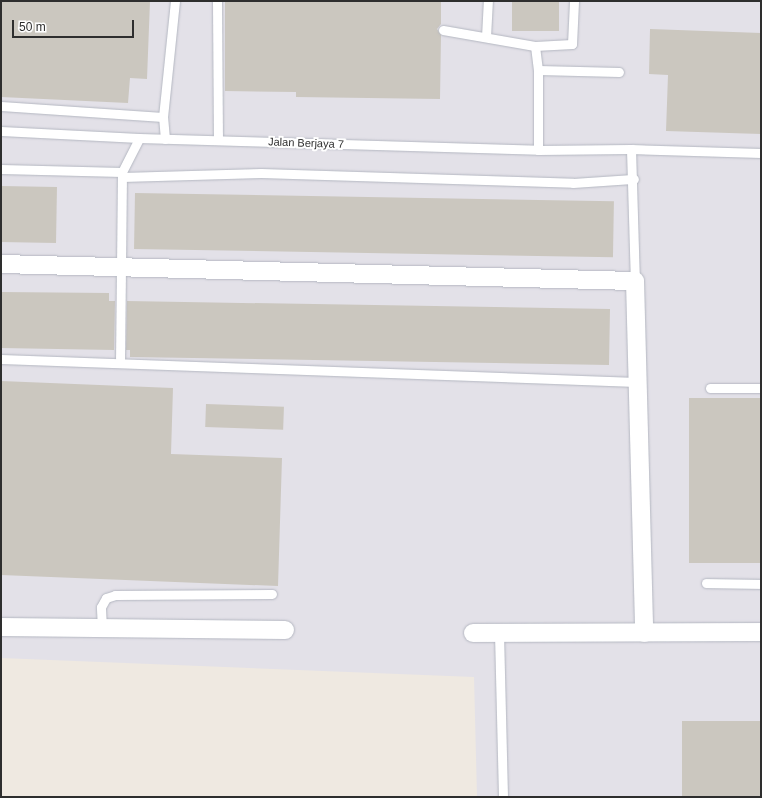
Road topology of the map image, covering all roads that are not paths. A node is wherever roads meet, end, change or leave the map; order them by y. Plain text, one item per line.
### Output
1 (175, 1) edge
2 (217, 1) edge
3 (488, 1) edge
4 (574, 1) edge
5 (443, 30) dead end
6 (486, 37) junction
7 (535, 46) junction
8 (538, 70) junction
9 (618, 72) dead end
10 (1, 106) edge
11 (163, 117) junction
12 (1, 132) edge
13 (139, 138) junction
14 (165, 139) junction
15 (218, 140) junction
16 (631, 149) junction
17 (538, 150) junction
18 (761, 153) edge
19 (1, 169) edge
20 (122, 175) junction
21 (634, 179) junction
22 (1, 264) edge
23 (122, 268) junction
24 (635, 281) junction
25 (1, 359) edge
26 (120, 363) junction
27 (637, 382) junction
28 (710, 388) dead end
29 (761, 388) edge
30 (706, 583) dead end
31 (761, 584) edge
32 (272, 594) dead end
33 (1, 626) edge
34 (102, 628) junction
35 (285, 630) dead end
36 (761, 632) edge
37 (473, 633) dead end
38 (499, 633) junction
39 (644, 633) junction
40 (503, 797) edge

1 - 11 lane
2 - 15 lane
3 - 6 lane
4 - 7 lane
5 - 6 lane
6 - 7 lane
7 - 8 lane
8 - 9 lane
8 - 17 lane
10 - 11 lane
11 - 14 lane
12 - 13 lane, Jalan Berjaya 7
13 - 14 lane, Jalan Berjaya 7
13 - 20 lane
14 - 15 lane, Jalan Berjaya 7
15 - 17 lane, Jalan Berjaya 7
16 - 17 lane, Jalan Berjaya 7
16 - 18 lane, Jalan Berjaya 7
16 - 21 lane
19 - 20 lane
20 - 21 lane
20 - 23 lane
21 - 24 lane
22 - 23 street
23 - 24 street
23 - 26 lane
24 - 27 street
25 - 26 lane
26 - 27 lane
27 - 39 street
28 - 29 lane
30 - 31 lane
32 - 34 lane
33 - 34 street
34 - 35 street
36 - 39 street
37 - 38 street
38 - 39 street
38 - 40 lane

